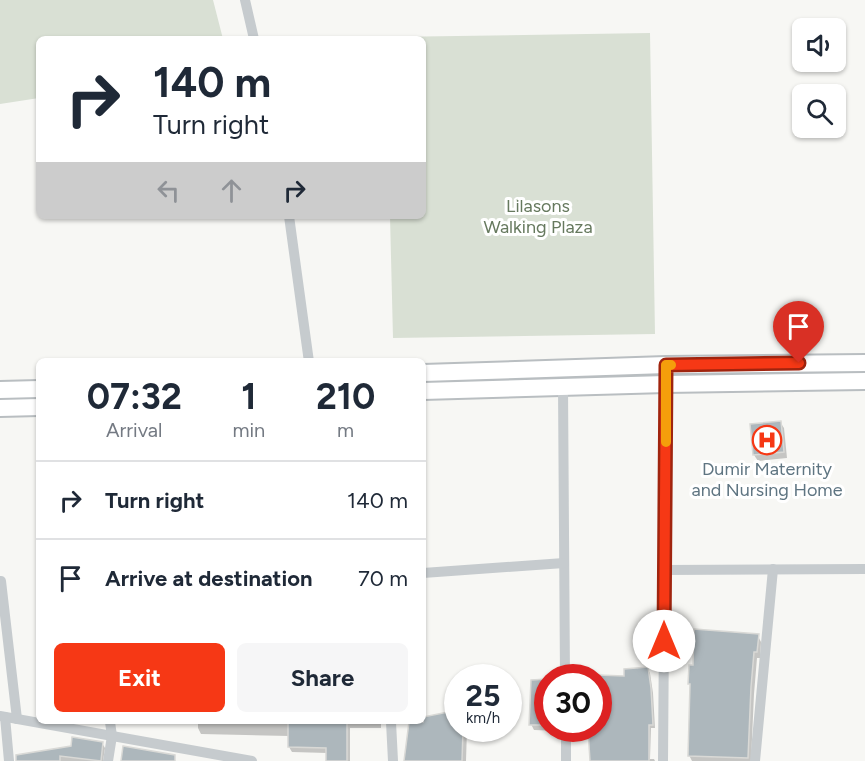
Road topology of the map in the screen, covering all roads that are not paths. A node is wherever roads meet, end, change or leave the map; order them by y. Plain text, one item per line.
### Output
1 (245, 0) edge
2 (253, 36) edge
3 (289, 219) edge
4 (308, 358) edge
5 (865, 363) edge
6 (666, 365) junction
7 (426, 373) edge
8 (865, 381) edge
9 (666, 384) junction
10 (563, 387) junction
11 (36, 389) edge
12 (0, 390) edge
13 (426, 391) edge
14 (36, 407) edge
15 (0, 408) edge
16 (564, 563) junction
17 (773, 569) junction
18 (865, 569) edge
19 (664, 570) junction
20 (426, 573) edge
21 (1, 581) edge
22 (565, 664) edge
23 (7, 717) edge
24 (36, 722) edge
25 (46, 724) edge
26 (110, 724) edge
27 (391, 724) edge
28 (112, 736) junction
29 (566, 742) edge
30 (236, 760) edge
31 (9, 761) edge
32 (108, 761) edge
33 (252, 761) edge
34 (393, 761) edge
35 (566, 761) edge
36 (663, 761) edge
37 (755, 761) edge

1 - 2 street
3 - 4 street
5 - 6 main road
6 - 7 main road
6 - 9 street
8 - 9 main road
9 - 10 main road
9 - 19 street
10 - 13 main road
10 - 16 street
11 - 12 main road
14 - 15 main road
16 - 20 street
16 - 22 street
17 - 18 street
17 - 19 street
17 - 37 street
19 - 36 street
21 - 23 street
23 - 24 street
23 - 31 street
25 - 28 street
26 - 28 street
27 - 34 street
28 - 30 street
28 - 32 street
29 - 35 street
30 - 33 street

